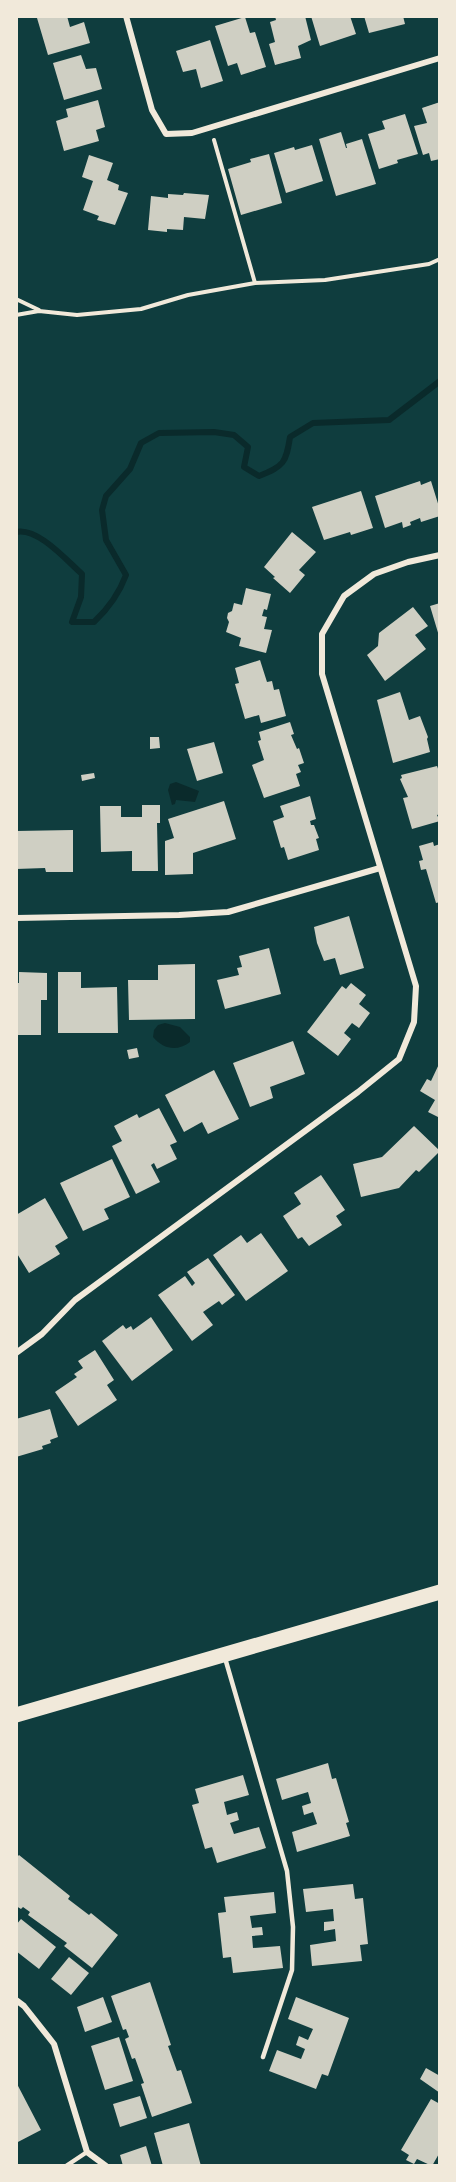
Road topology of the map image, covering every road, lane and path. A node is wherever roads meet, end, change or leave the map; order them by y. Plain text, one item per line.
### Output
1 (126, 16) edge
2 (440, 58) edge
3 (210, 127) junction
4 (440, 259) edge
5 (255, 283) junction
6 (16, 299) edge
7 (39, 311) junction
8 (16, 315) edge
9 (440, 555) edge
10 (380, 868) junction
11 (16, 918) edge
12 (16, 1353) edge
13 (440, 1592) edge
14 (224, 1656) junction
15 (16, 1715) edge
16 (16, 2000) edge
17 (263, 2057) dead end
18 (87, 2152) junction
19 (66, 2166) edge
20 (106, 2166) edge

1 - 3 street
2 - 3 street
3 - 5 path
4 - 5 path
5 - 7 path
6 - 7 path
7 - 8 path
9 - 10 street
10 - 11 street
10 - 12 street
13 - 14 main road
14 - 15 main road
14 - 17 lane
16 - 18 street
18 - 19 lane
18 - 20 street

